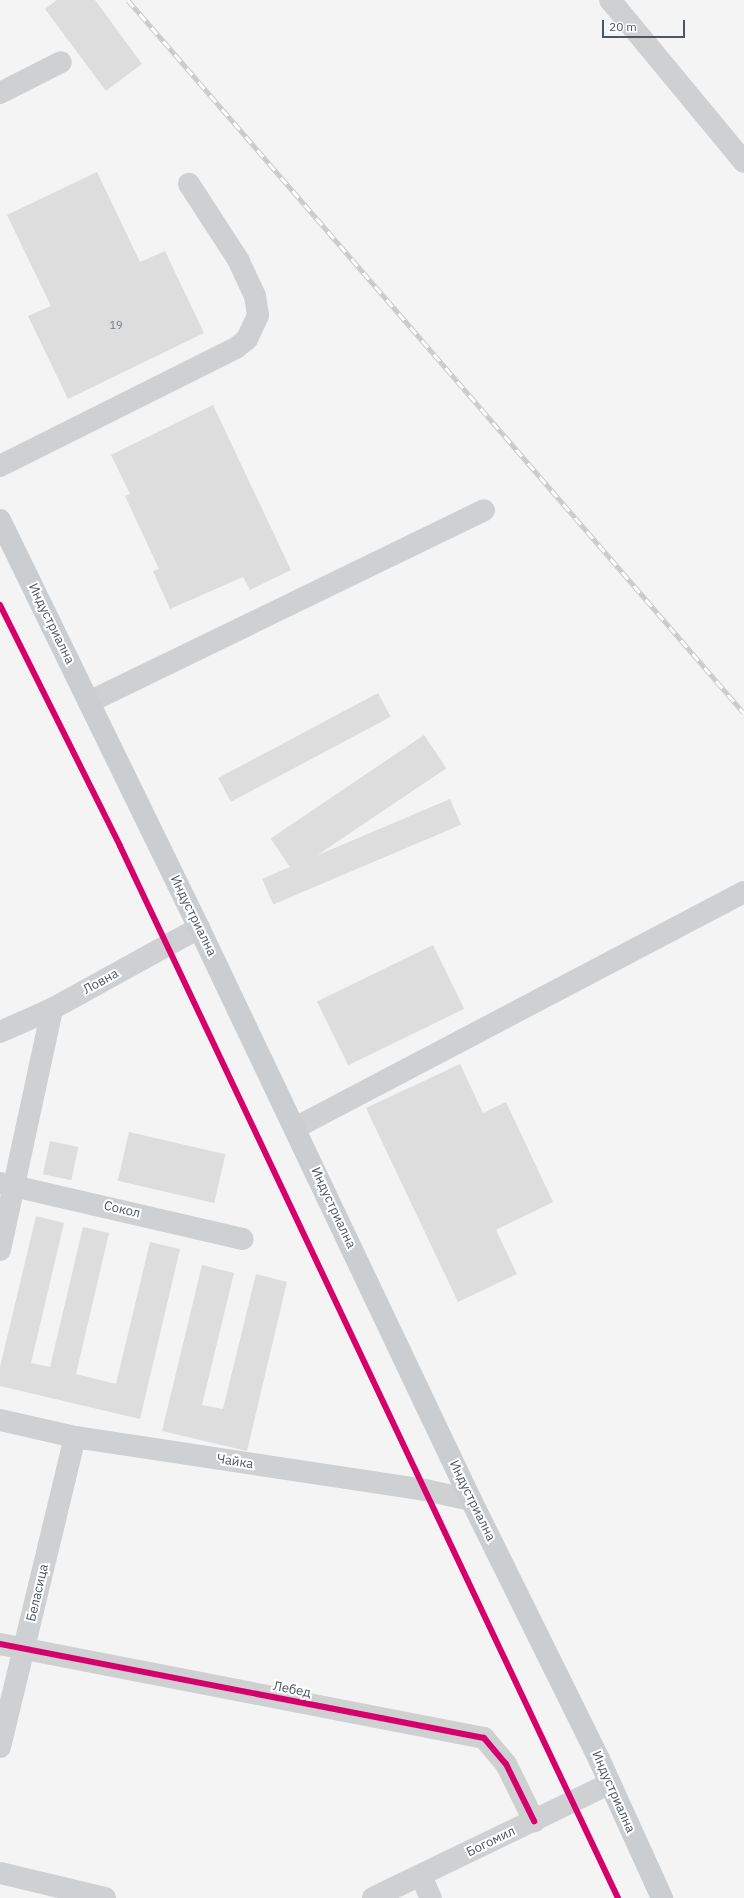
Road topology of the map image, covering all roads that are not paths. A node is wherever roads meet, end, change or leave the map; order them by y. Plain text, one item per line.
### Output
1 (610, 0) edge
2 (61, 62) dead end
3 (0, 93) edge
4 (744, 162) edge
5 (188, 184) dead end
6 (0, 466) edge
7 (484, 510) dead end
8 (0, 520) edge
9 (89, 702) junction
10 (744, 892) edge
11 (199, 928) junction
12 (52, 1009) junction
13 (0, 1032) edge
14 (295, 1128) junction
15 (8, 1185) edge
16 (243, 1239) dead end
17 (0, 1250) edge
18 (0, 1420) edge
19 (75, 1437) junction
20 (471, 1500) junction
21 (0, 1644) edge
22 (25, 1650) junction
23 (0, 1748) edge
24 (609, 1784) junction
25 (534, 1821) junction
26 (0, 1873) edge
27 (421, 1876) junction
28 (105, 1898) edge
29 (373, 1898) edge
30 (431, 1898) edge
31 (662, 1898) edge

1 - 4 street
2 - 3 street
5 - 6 street
7 - 9 street
8 - 9 main road, Индустриална
9 - 11 main road, Индустриална
10 - 14 street
11 - 12 street, Ловна
11 - 14 main road, Индустриална
12 - 13 street, Ловна
12 - 15 street
14 - 20 main road, Индустриална
15 - 16 street, Сокол
15 - 17 street
18 - 19 street, Чайка
19 - 20 street, Чайка
19 - 22 street, Беласица
20 - 24 main road, Индустриална
21 - 22 street, Лебед
22 - 23 street, Беласица
22 - 25 street, Лебед
24 - 25 street, Богомил
24 - 31 main road, Индустриална
25 - 27 street, Богомил
26 - 28 street
27 - 29 street, Богомил
27 - 30 street

